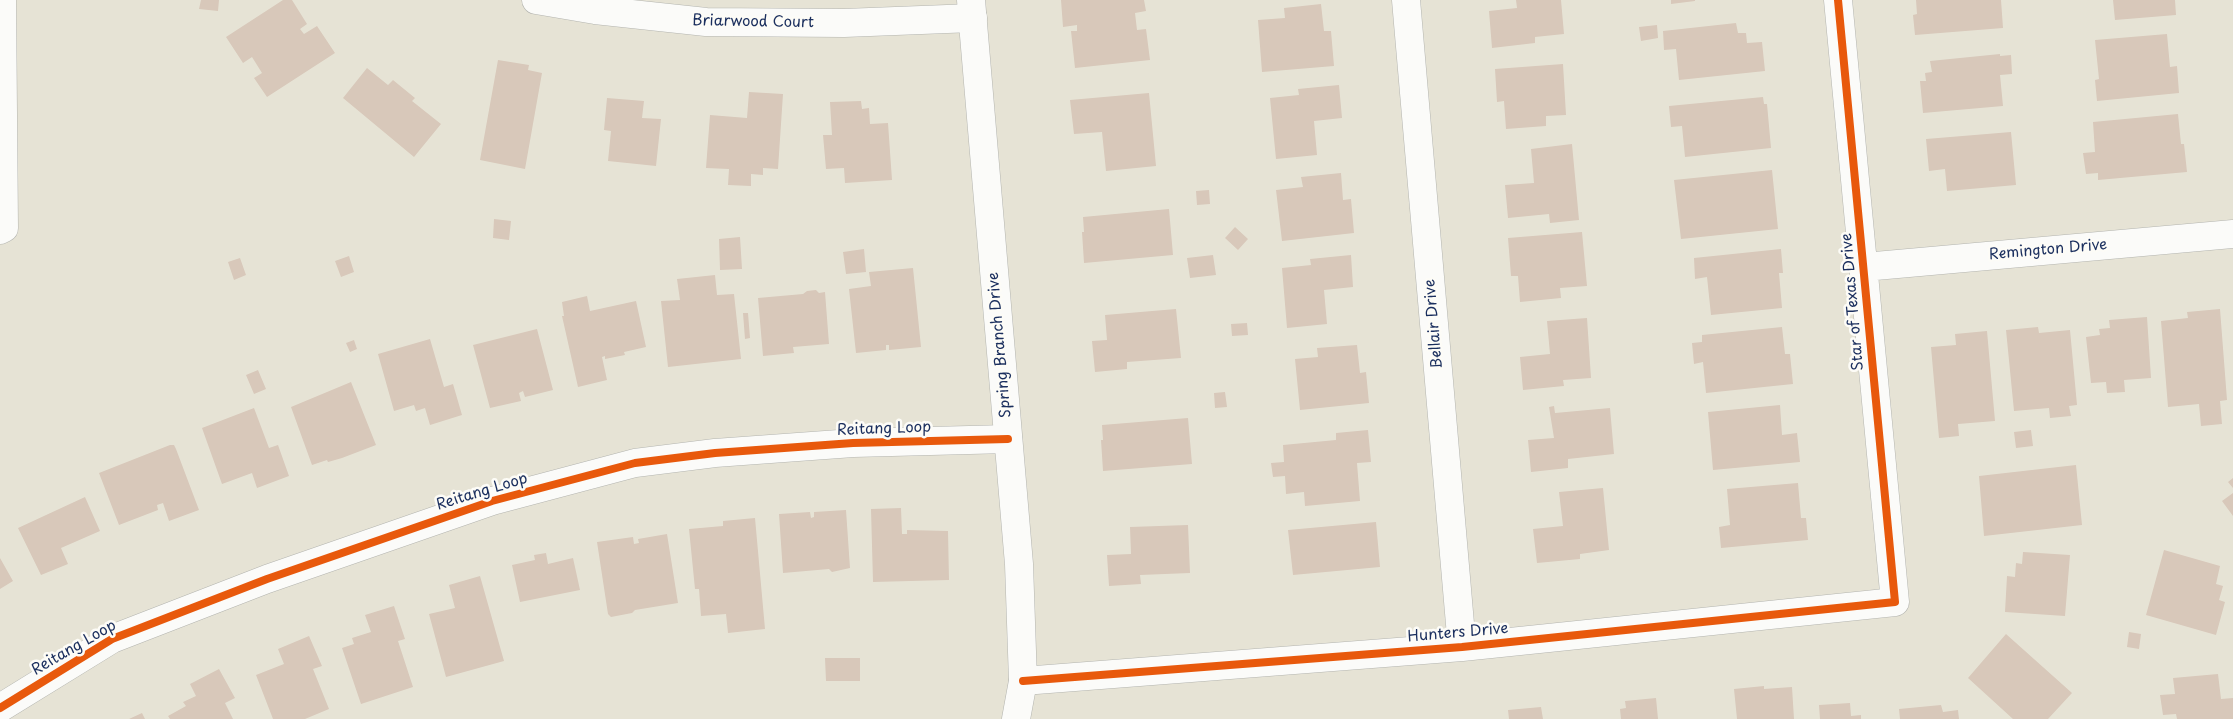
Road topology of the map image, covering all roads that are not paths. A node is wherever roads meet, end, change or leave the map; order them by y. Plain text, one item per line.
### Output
1 (2, 0) edge
2 (536, 0) edge
3 (1406, 0) edge
4 (1838, 0) edge
5 (972, 9) edge
6 (0, 230) edge
7 (2233, 234) edge
8 (1864, 267) junction
9 (1008, 439) junction
10 (1895, 602) joint
11 (1462, 647) junction
12 (1022, 681) junction
13 (0, 708) edge
14 (1016, 719) edge

1 - 6 street
2 - 5 street, Briarwood Court
3 - 11 street, Bellair Drive
4 - 8 street, Star of Texas Drive
5 - 9 street, Spring Branch Drive
7 - 8 street, Remington Drive
8 - 10 street, Star of Texas Drive
9 - 12 street, Spring Branch Drive
9 - 13 street, Reitang Loop
10 - 11 street, Hunters Drive
11 - 12 street, Hunters Drive
12 - 14 street, Spring Branch Drive

